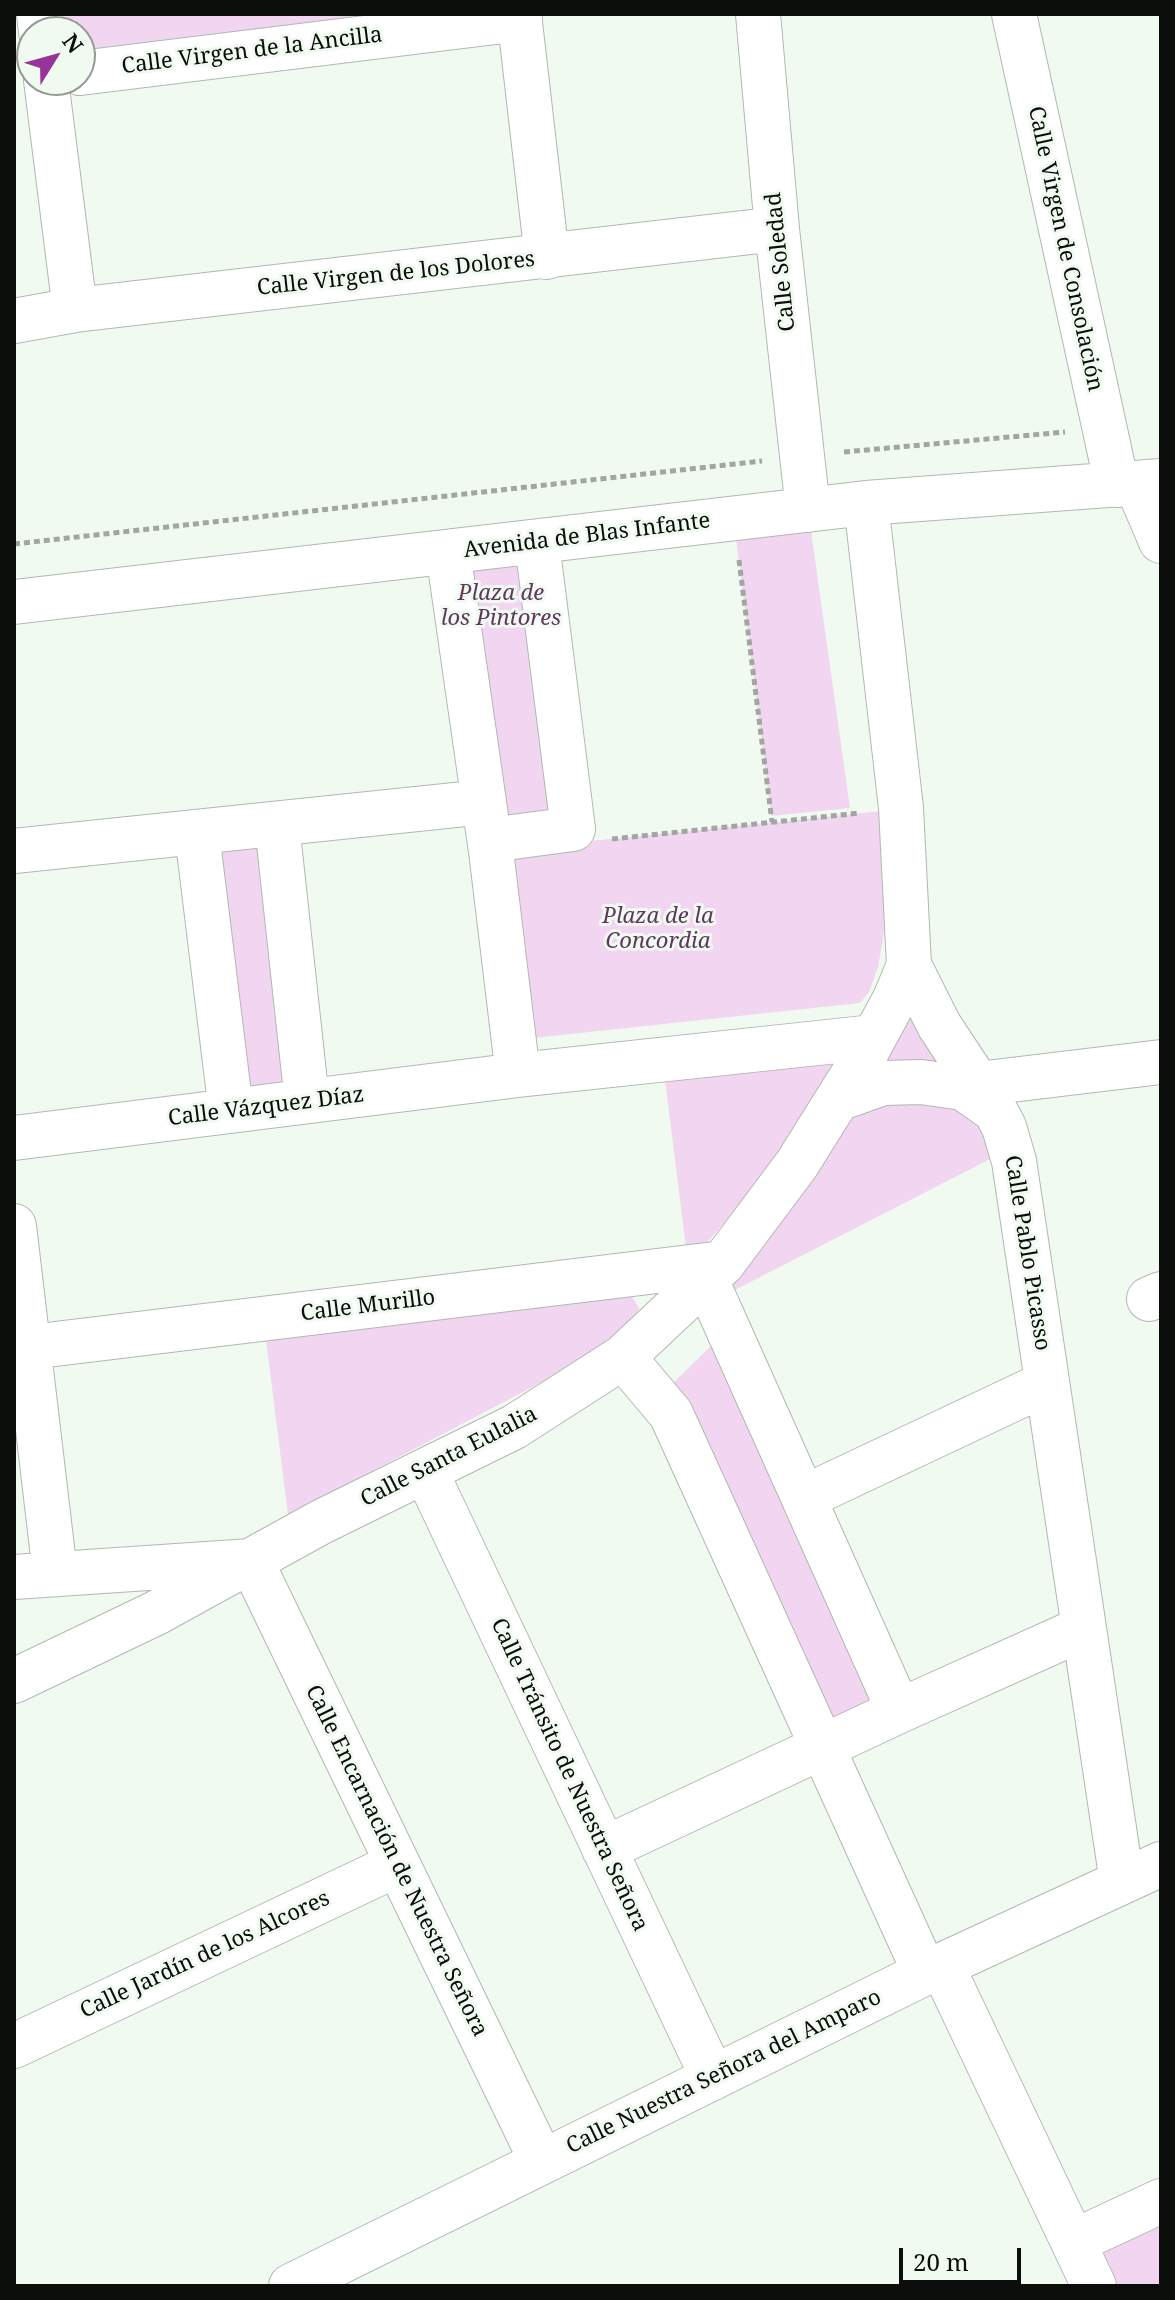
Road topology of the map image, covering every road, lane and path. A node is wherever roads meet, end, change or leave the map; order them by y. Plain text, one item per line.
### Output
1 (758, 14) edge
2 (1014, 14) edge
3 (519, 16) edge
4 (96, 71) edge
5 (48, 96) edge
6 (777, 229) junction
7 (547, 257) junction
8 (75, 310) junction
9 (14, 321) edge
10 (1105, 428) junction
11 (802, 456) junction
12 (1138, 483) edge
13 (866, 503) junction
14 (808, 510) junction
15 (735, 519) junction
16 (1161, 541) edge
17 (537, 543) junction
18 (14, 544) edge
19 (448, 552) junction
20 (14, 602) edge
21 (901, 808) junction
22 (487, 821) junction
23 (772, 822) junction
24 (277, 825) junction
25 (197, 834) junction
26 (598, 840) dead end
27 (14, 851) edge
28 (909, 965) junction
29 (874, 1037) junction
30 (1161, 1062) edge
31 (518, 1075) junction
32 (987, 1097) junction
33 (838, 1099) junction
34 (307, 1101) junction
35 (231, 1111) junction
36 (14, 1138) edge
37 (14, 1226) edge
38 (714, 1272) junction
39 (22, 1348) edge
40 (623, 1357) junction
41 (1047, 1383) junction
42 (426, 1472) junction
43 (805, 1497) junction
44 (251, 1561) junction
45 (34, 1575) edge
46 (1084, 1628) junction
47 (14, 1681) edge
48 (899, 1711) junction
49 (823, 1746) junction
50 (604, 1849) junction
51 (1161, 1864) edge
52 (396, 1865) junction
53 (1122, 1882) junction
54 (934, 1970) junction
55 (14, 2046) edge
56 (713, 2078) junction
57 (542, 2162) junction
58 (1161, 2201) edge
59 (1073, 2242) junction
60 (291, 2286) edge
61 (1094, 2286) edge

1 - 6 street, Calle Soledad
2 - 10 street, Calle Virgen de Consolación
3 - 4 street, Calle Virgen de la Ancilla
3 - 7 street
5 - 8 street
6 - 7 street, Calle Virgen de los Dolores
6 - 11 street, Calle Soledad
7 - 8 street, Calle Virgen de los Dolores
8 - 9 street, Calle Virgen de los Dolores
10 - 11 path
10 - 12 street, Calle Virgen de Consolación
11 - 14 street, Calle Soledad
11 - 18 path
12 - 13 street, Avenida de Blas Infante
12 - 16 street, Calle Virgen de Consolación
13 - 14 street, Avenida de Blas Infante
13 - 21 street, Calle Pablo Picasso
14 - 15 street, Avenida de Blas Infante
15 - 17 street, Avenida de Blas Infante
15 - 23 path
17 - 19 street, Avenida de Blas Infante
17 - 22 street
19 - 20 street, Avenida de Blas Infante
19 - 22 street
21 - 23 path
21 - 28 street, Calle Pablo Picasso
22 - 24 street
22 - 31 street
23 - 26 path
24 - 25 street
24 - 34 street
25 - 27 street
25 - 35 street
28 - 29 street, Calle Santa Eulalia
28 - 32 street, Calle Pablo Picasso
29 - 31 street, Calle Vázquez Díaz
29 - 33 street, Calle Santa Eulalia
30 - 32 street
31 - 34 street, Calle Vázquez Díaz
32 - 33 street
32 - 41 street, Calle Pablo Picasso
33 - 38 street, Calle Santa Eulalia
34 - 35 street, Calle Vázquez Díaz
35 - 36 street, Calle Vázquez Díaz
37 - 39 street
38 - 39 street, Calle Murillo
38 - 40 street, Calle Santa Eulalia
38 - 43 street
39 - 45 street
40 - 42 street, Calle Santa Eulalia
40 - 49 street
41 - 43 street
41 - 46 street, Calle Pablo Picasso
42 - 44 street, Calle Santa Eulalia
42 - 50 street, Calle Tránsito de Nuestra Señora
43 - 48 street
44 - 45 street
44 - 47 street, Calle Santa Eulalia
44 - 52 street, Calle Encarnación de Nuestra Señora
46 - 48 street
46 - 53 street, Calle Pablo Picasso
48 - 49 street
49 - 50 street
49 - 54 street
50 - 56 street, Calle Tránsito de Nuestra Señora
51 - 53 street, Calle Nuestra Señora del Amparo
52 - 55 street, Calle Jardín de los Alcores
52 - 57 street, Calle Encarnación de Nuestra Señora
53 - 54 street, Calle Nuestra Señora del Amparo
54 - 56 street, Calle Nuestra Señora del Amparo
54 - 59 street
56 - 57 street, Calle Nuestra Señora del Amparo
57 - 60 street, Calle Nuestra Señora del Amparo
58 - 59 street
59 - 61 street

